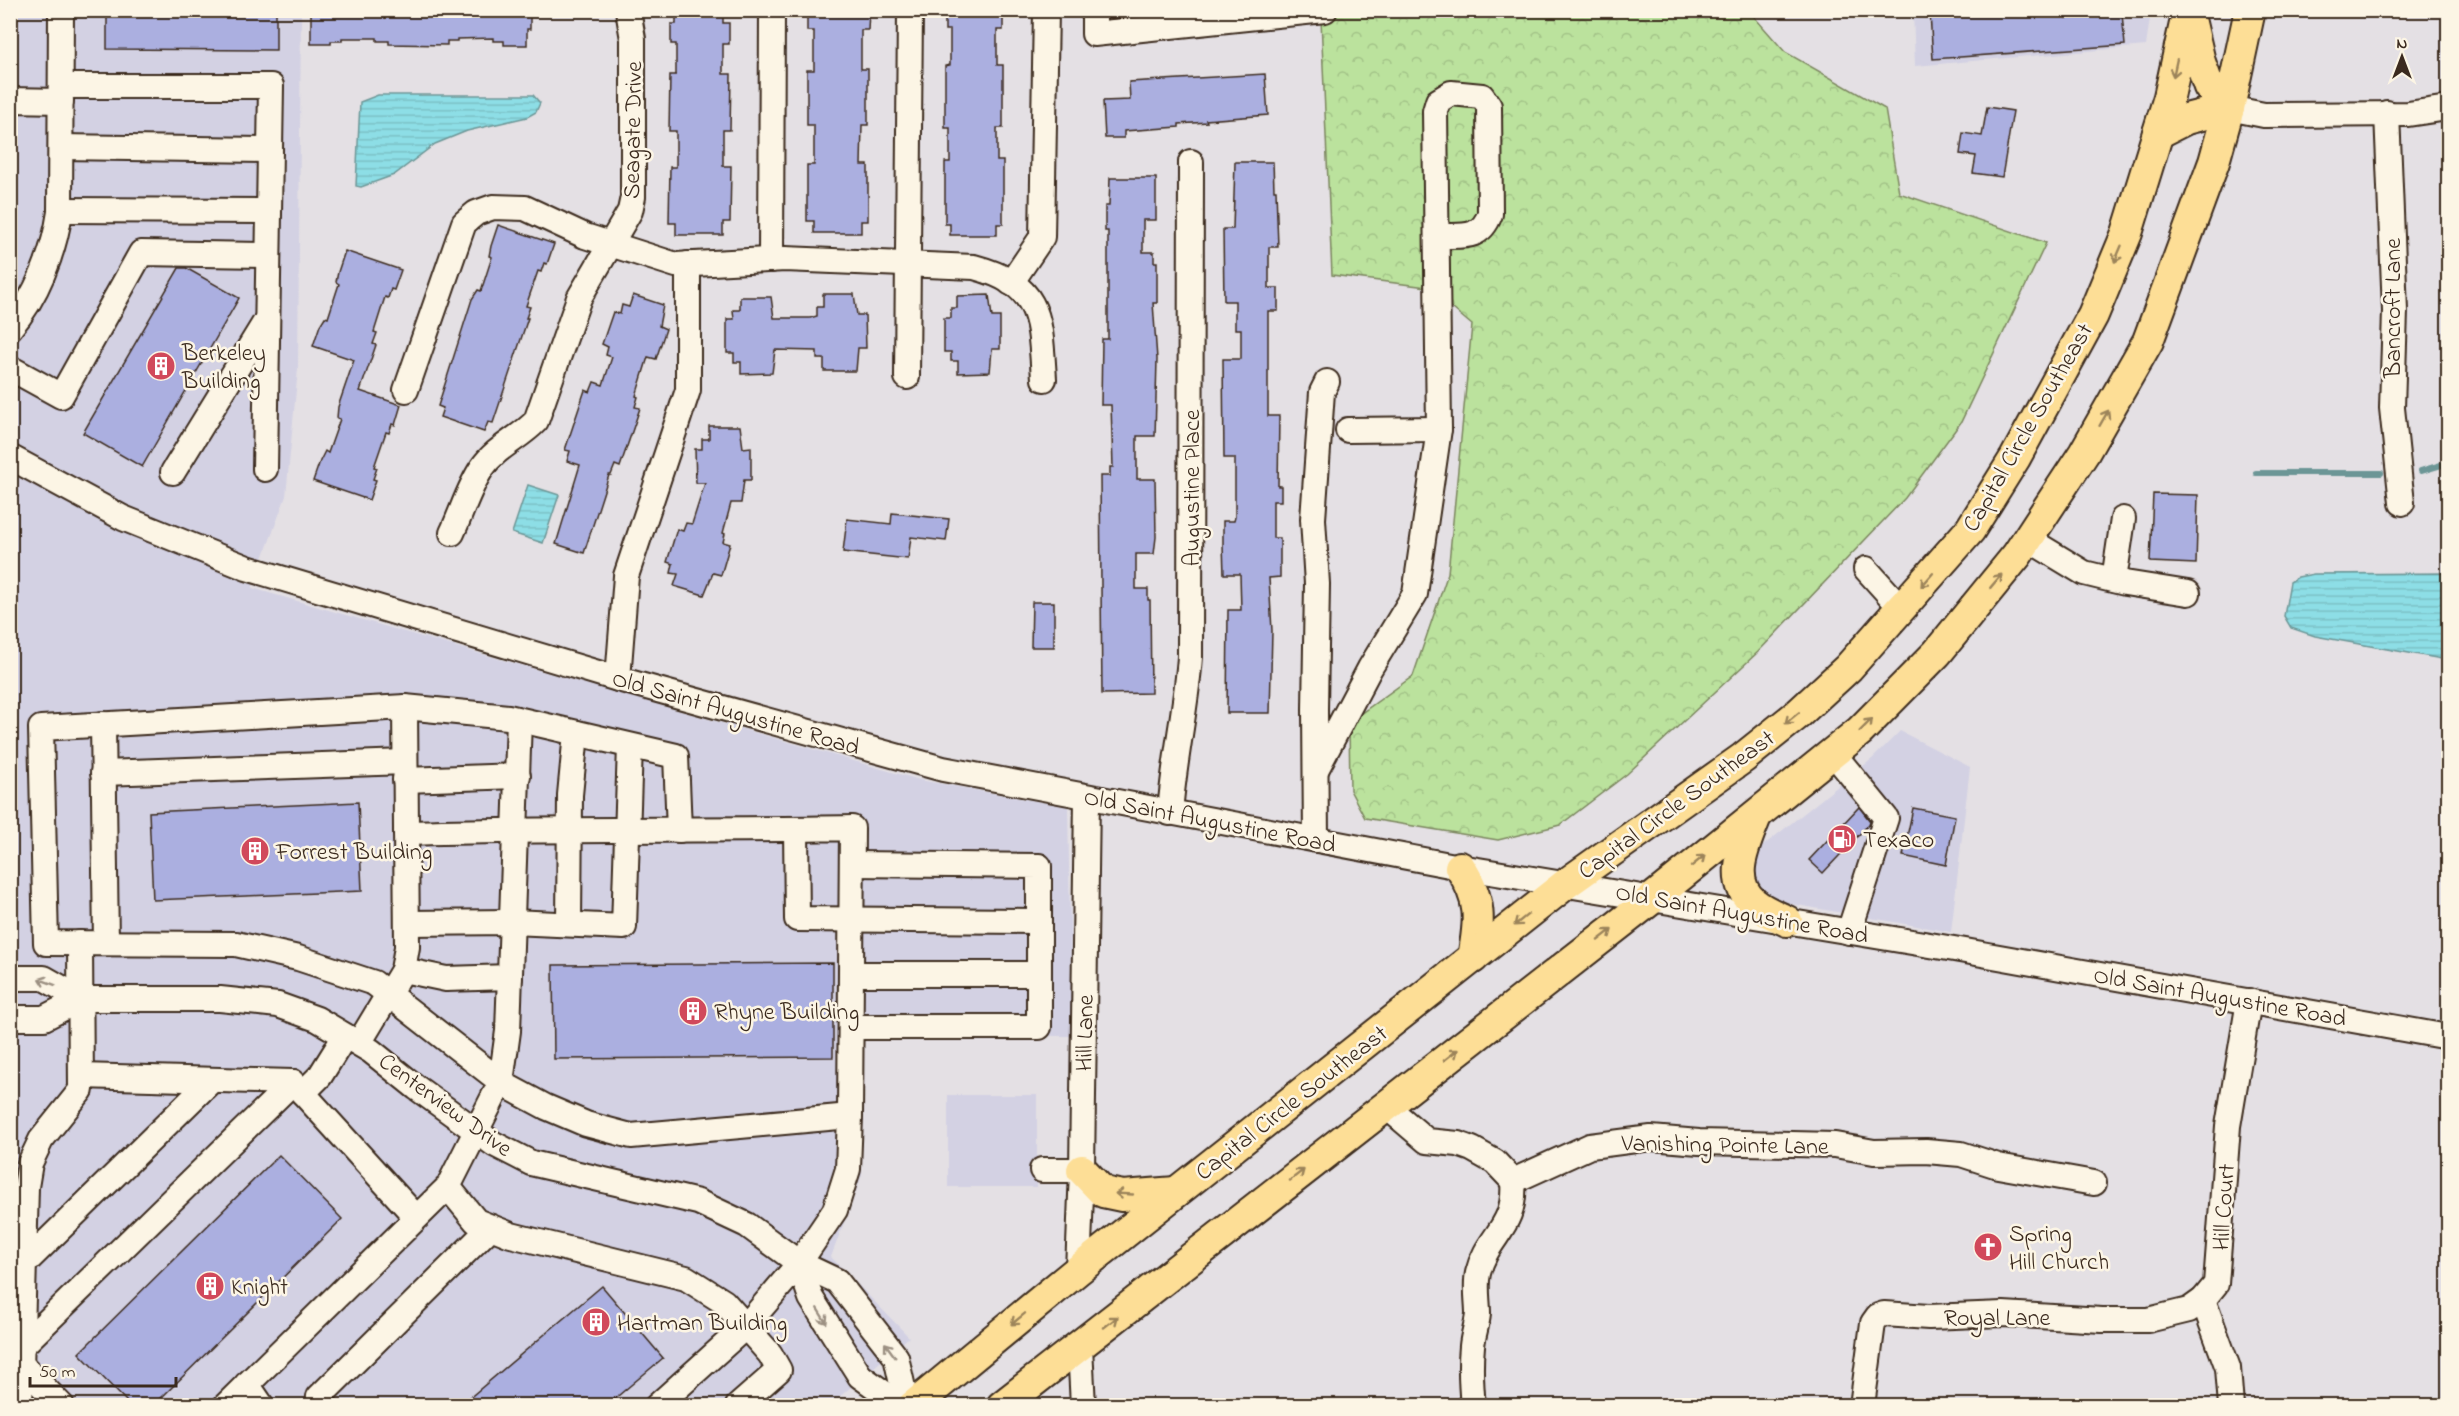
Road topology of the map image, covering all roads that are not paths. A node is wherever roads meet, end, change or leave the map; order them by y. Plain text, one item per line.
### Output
1 (61, 10) edge
2 (628, 10) edge
3 (772, 10) edge
4 (910, 10) edge
5 (1046, 10) edge
6 (1094, 10) edge
7 (1325, 10) edge
8 (2188, 10) edge
9 (2250, 10) edge
10 (62, 93) junction
11 (10, 100) edge
12 (2229, 108) junction
13 (2448, 108) edge
14 (2387, 113) junction
15 (2158, 133) junction
16 (61, 147) junction
17 (270, 150) junction
18 (1191, 162) dead end
19 (60, 210) junction
20 (269, 211) junction
21 (1437, 236) junction
22 (610, 244) junction
23 (268, 255) junction
24 (771, 260) junction
25 (688, 264) junction
26 (908, 264) junction
27 (1011, 283) junction
28 (267, 319) junction
29 (10, 328) edge
30 (10, 368) edge
31 (907, 377) dead end
32 (1044, 379) dead end
33 (1328, 382) dead end
34 (406, 390) dead end
35 (1439, 429) junction
36 (1348, 430) dead end
37 (10, 457) edge
38 (265, 469) dead end
39 (173, 472) dead end
40 (2402, 503) dead end
41 (2123, 519) dead end
42 (452, 533) dead end
43 (2028, 539) junction
44 (1866, 569) dead end
45 (2114, 580) junction
46 (2188, 592) dead end
47 (1902, 609) junction
48 (618, 679) junction
49 (405, 707) junction
50 (519, 720) junction
51 (103, 724) junction
52 (576, 733) junction
53 (630, 746) junction
54 (1833, 753) junction
55 (1316, 770) junction
56 (405, 771) junction
57 (103, 773) junction
58 (518, 776) junction
59 (1087, 797) junction
60 (1170, 813) junction
61 (1757, 814) junction
62 (516, 829) junction
63 (796, 829) junction
64 (679, 830) junction
65 (625, 831) junction
66 (571, 832) junction
67 (406, 833) junction
68 (1316, 840) junction
69 (852, 864) junction
70 (1460, 867) junction
71 (1567, 884) junction
72 (1653, 898) junction
73 (851, 920) junction
74 (1039, 921) junction
75 (1787, 921) junction
76 (512, 922) junction
77 (407, 923) junction
78 (569, 924) junction
79 (1849, 932) junction
80 (80, 943) junction
81 (106, 943) junction
82 (1473, 958) junction
83 (403, 970) junction
84 (851, 974) junction
85 (1039, 974) junction
86 (510, 977) junction
87 (10, 978) edge
88 (388, 994) junction
89 (81, 999) junction
90 (2249, 1001) junction
91 (10, 1018) edge
92 (851, 1027) junction
93 (2448, 1037) edge
94 (352, 1040) junction
95 (81, 1076) junction
96 (212, 1080) junction
97 (501, 1082) junction
98 (298, 1088) junction
99 (1386, 1106) junction
100 (850, 1116) junction
101 (477, 1132) junction
102 (1042, 1170) dead end
103 (1082, 1170) junction
104 (1513, 1181) junction
105 (2094, 1183) dead end
106 (448, 1187) junction
107 (1176, 1192) junction
108 (416, 1217) junction
109 (491, 1227) junction
110 (799, 1263) junction
111 (24, 1264) junction
112 (1078, 1270) junction
113 (2204, 1300) junction
114 (746, 1326) junction
115 (1080, 1347) junction
116 (21, 1355) junction
117 (247, 1384) junction
118 (20, 1406) edge
119 (62, 1406) edge
120 (225, 1406) edge
121 (262, 1406) edge
122 (323, 1406) edge
123 (657, 1406) edge
124 (738, 1406) edge
125 (902, 1406) edge
126 (907, 1406) edge
127 (913, 1406) edge
128 (1002, 1406) edge
129 (1083, 1406) edge
130 (1473, 1406) edge
131 (1862, 1406) edge
132 (2231, 1406) edge

1 - 10 street
2 - 22 street, Seagate Drive
3 - 24 street
4 - 26 street
5 - 27 street
6 - 7 street
8 - 12 main road
8 -> 15 main road, Capital Circle Southeast
9 - 12 main road
10 - 11 street
10 - 16 street
10 - 17 street
12 - 14 street
12 - 15 main road
43 -> 12 main road
13 - 14 street
14 - 40 street, Bancroft Lane
15 -> 47 main road, Capital Circle Southeast
16 - 17 street
16 - 19 street
17 - 20 street
18 - 60 street, Augustine Place
19 - 20 street
19 - 29 street
20 - 23 street
21 - 21 street
21 - 35 street
22 - 25 street
22 - 34 street
22 - 42 street, Seagate Drive
23 - 28 street
23 - 30 street
24 - 25 street
24 - 26 street
25 - 48 street
26 - 27 street
26 - 31 street
27 - 32 street
28 - 38 street
28 - 39 street
33 - 55 street
35 - 36 street
35 - 55 street
37 - 48 street, Old Saint Augustine Road
41 - 45 street
43 - 45 street
54 -> 43 main road
44 - 47 street
45 - 46 street
47 -> 71 main road, Capital Circle Southeast
48 - 59 street, Old Saint Augustine Road
49 - 50 street
49 - 51 street
49 - 56 street
50 - 52 street
50 - 58 street
51 - 57 street
51 - 80 street
52 - 53 street
52 - 66 street
53 - 64 street
53 - 65 street
54 - 61 main road
54 - 79 street
55 - 68 street
56 - 57 street
56 - 58 street
56 - 67 street
57 - 81 street
58 - 62 street
59 - 60 street, Old Saint Augustine Road
59 - 103 street, Hill Lane
60 - 68 street, Old Saint Augustine Road
72 -> 61 main road
61 - 75 main road
62 - 66 street
62 - 67 street
62 - 76 street
63 - 64 street
63 - 69 street
63 - 73 street
64 - 65 street
65 - 66 street
65 - 78 street
66 - 78 street
67 - 77 street
68 - 70 street, Old Saint Augustine Road
69 - 73 street
69 - 74 street
70 - 71 street, Old Saint Augustine Road
70 - 82 main road
71 - 72 street, Old Saint Augustine Road
71 -> 82 main road, Capital Circle Southeast
72 - 75 street, Old Saint Augustine Road
99 -> 72 main road
73 - 74 street
73 - 84 street
74 - 85 street
75 - 79 street, Old Saint Augustine Road
76 - 77 street
76 - 78 street
76 - 86 street
77 - 83 street
79 - 90 street, Old Saint Augustine Road
80 - 81 street
80 - 89 street
81 - 88 street
82 - 107 main road, Capital Circle Southeast
83 - 86 street
83 - 88 street
84 - 85 street
84 - 92 street
85 - 92 street
86 - 97 street
89 -> 87 street, Centerview Drive
88 - 94 street
88 - 97 street
89 - 91 street, Centerview Drive
89 - 94 street, Centerview Drive
89 - 95 street
90 - 93 street, Old Saint Augustine Road
90 - 113 street, Hill Court
92 - 100 street
94 - 98 street
94 - 101 street, Centerview Drive
95 - 96 street
95 - 111 street
96 - 98 street
96 - 111 street
97 - 100 street
97 - 101 street
98 - 108 street
98 - 116 street
99 - 104 street
115 -> 99 main road
100 - 110 street
101 - 106 street
101 - 110 street, Centerview Drive
102 - 103 street
107 -> 103 main road
103 - 112 street, Hill Lane
104 - 105 street, Vanishing Pointe Lane
104 - 130 street
106 - 108 street
106 - 109 street
107 - 112 main road, Capital Circle Southeast
108 - 117 street
109 - 114 street
109 - 122 street
110 - 114 street
110 -> 125 street
126 -> 110 street, Centerview Drive
111 - 116 street
112 -> 127 main road, Capital Circle Southeast
113 - 131 street, Royal Lane
113 - 132 street
114 - 123 street
114 - 124 street
115 - 128 main road
115 - 129 street
116 - 118 street
116 - 119 street
117 - 120 street
117 - 121 street

